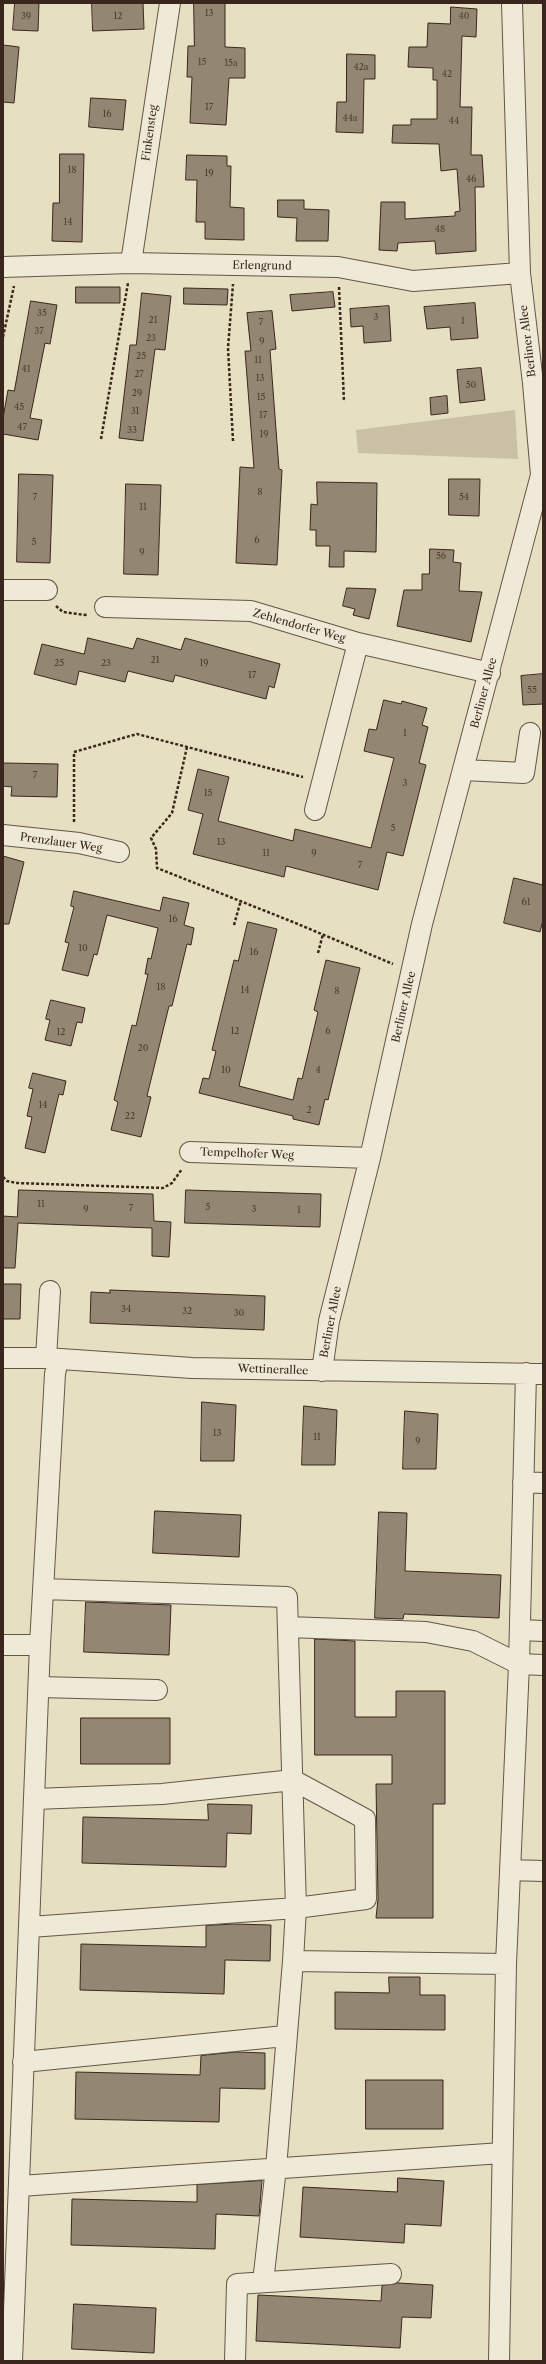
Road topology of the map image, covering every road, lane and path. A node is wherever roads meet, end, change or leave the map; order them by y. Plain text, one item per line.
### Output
1 (170, 3) edge
2 (512, 3) edge
3 (131, 263) junction
4 (11, 266) edge
5 (235, 266) junction
6 (338, 267) junction
7 (520, 273) junction
8 (3, 337) edge
9 (344, 402) dead end
10 (101, 439) dead end
11 (233, 441) dead end
12 (542, 475) edge
13 (3, 590) edge
14 (47, 590) dead end
15 (105, 607) dead end
16 (77, 614) dead end
17 (85, 615) dead end
18 (358, 643) junction
19 (490, 673) junction
20 (530, 733) dead end
21 (187, 747) junction
22 (464, 770) junction
23 (322, 781) junction
24 (315, 810) dead end
25 (3, 835) edge
26 (74, 843) junction
27 (119, 852) dead end
28 (241, 900) junction
29 (234, 925) dead end
30 (323, 934) junction
31 (318, 953) dead end
32 (412, 972) junction
33 (190, 1152) joint
34 (370, 1158) junction
35 (3, 1177) edge
36 (50, 1291) dead end
37 (3, 1358) edge
38 (52, 1358) junction
39 (322, 1372) junction
40 (534, 1374) edge
41 (523, 1482) junction
42 (543, 1483) edge
43 (43, 1589) junction
44 (288, 1626) junction
45 (521, 1630) junction
46 (543, 1631) edge
47 (3, 1645) edge
48 (40, 1646) junction
49 (519, 1664) junction
50 (543, 1665) edge
51 (40, 1687) junction
52 (157, 1690) dead end
53 (293, 1780) junction
54 (35, 1799) junction
55 (510, 1870) junction
56 (543, 1871) edge
57 (296, 1908) junction
58 (30, 1927) junction
59 (293, 1961) junction
60 (506, 1964) junction
61 (285, 2036) junction
62 (23, 2062) junction
63 (502, 2153) junction
64 (276, 2168) junction
65 (20, 2186) junction
66 (391, 2274) dead end
67 (262, 2282) junction
68 (12, 2361) edge
69 (235, 2361) edge
70 (499, 2361) edge

1 - 3 street, Finkensteg
2 - 7 street, Berliner Allee
3 - 4 street, Erlengrund
3 - 5 street, Erlengrund
3 - 10 path
4 - 8 path
5 - 6 street, Erlengrund
5 - 11 path
6 - 7 street, Erlengrund
6 - 9 path
7 - 12 street, Berliner Allee
12 - 19 street, Berliner Allee
13 - 14 street
15 - 18 street, Zehlendorfer Weg
16 - 17 path
18 - 19 street, Zehlendorfer Weg
18 - 23 street
19 - 22 street, Berliner Allee
20 - 22 street
21 - 23 path
21 - 26 path
21 - 28 path
22 - 32 street, Berliner Allee
23 - 24 street
25 - 26 street, Prenzlauer Weg
26 - 27 street, Prenzlauer Weg
28 - 29 path
28 - 30 path
30 - 31 path
30 - 32 path
32 - 34 street, Berliner Allee
33 - 34 street, Tempelhofer Weg
33 - 35 path, Tempelhofer Weg
34 - 39 street, Berliner Allee
36 - 38 street
37 - 38 street, Wettinerallee
38 - 39 street, Wettinerallee
38 - 43 street
39 - 40 street, Wettinerallee
40 - 41 street
41 - 42 street
41 - 45 street
43 - 44 street
43 - 48 street
44 - 49 street
44 - 53 street
45 - 46 street
45 - 49 street
47 - 48 street
48 - 51 street
49 - 50 street
49 - 55 street
51 - 52 street
51 - 54 street
53 - 54 street
53 - 57 street
53 - 57 street
54 - 58 street
55 - 56 street
55 - 60 street
57 - 58 street
57 - 59 street
58 - 62 street
59 - 60 street
59 - 61 street
60 - 63 street
61 - 62 street
61 - 64 street
62 - 65 street
63 - 64 street
63 - 70 street
64 - 65 street
64 - 67 street
65 - 68 street
66 - 67 street
67 - 69 street

